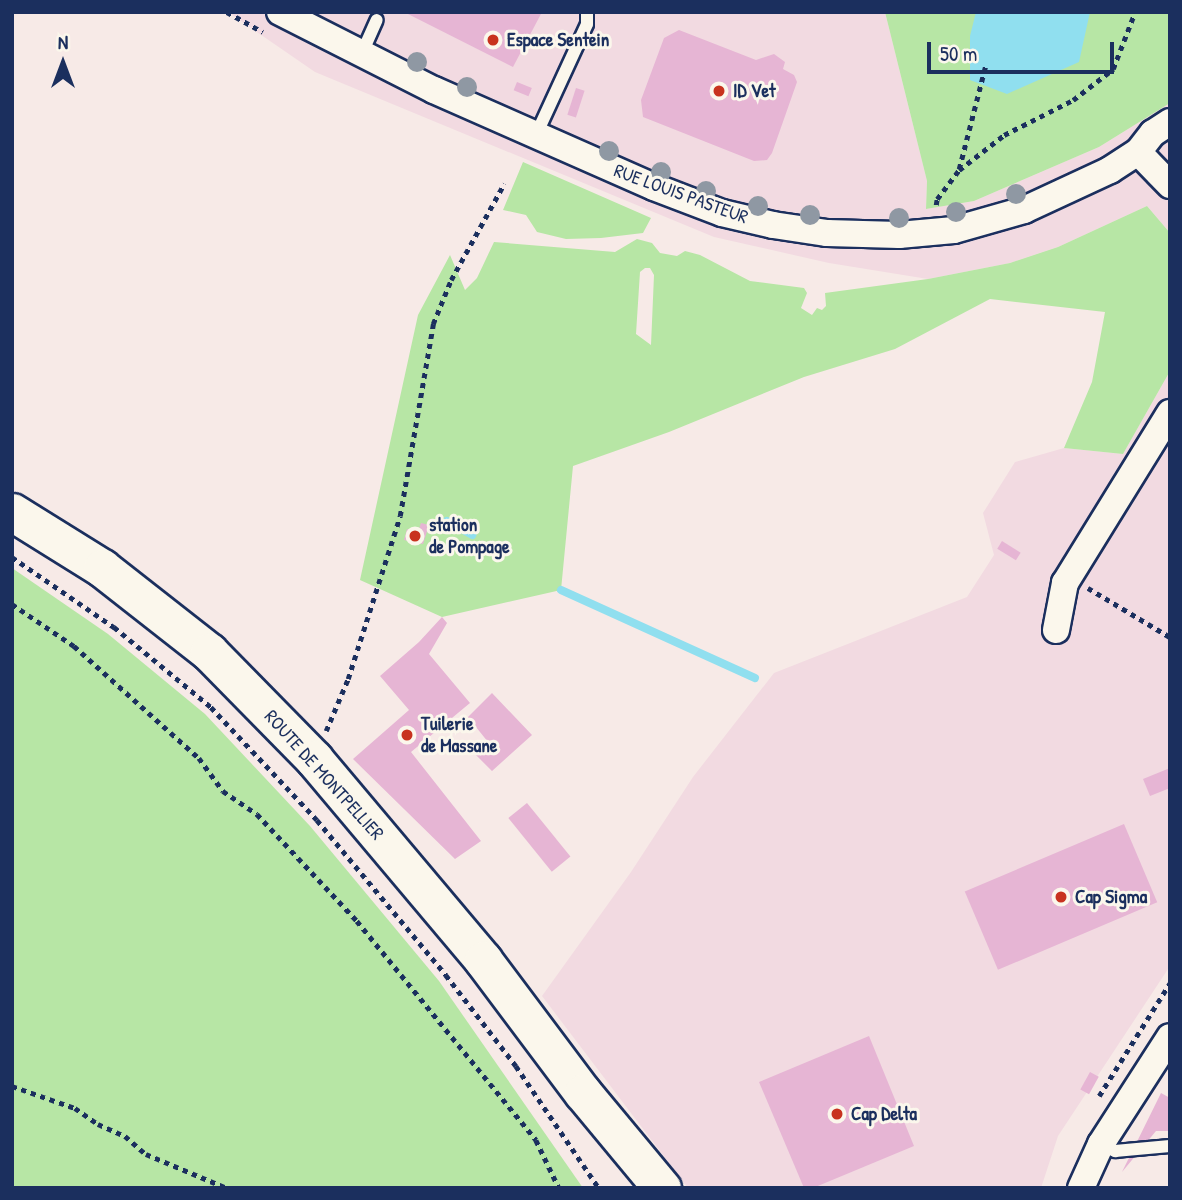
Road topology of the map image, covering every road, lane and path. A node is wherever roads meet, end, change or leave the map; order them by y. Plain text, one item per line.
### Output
1 (280, 12) edge
2 (587, 12) edge
3 (1135, 12) edge
4 (377, 20) dead end
5 (362, 53) junction
6 (986, 64) dead end
7 (1170, 122) edge
8 (536, 135) junction
9 (1138, 152) junction
10 (959, 170) junction
11 (504, 184) dead end
12 (1170, 185) edge
13 (936, 205) dead end
14 (1170, 413) edge
15 (12, 512) edge
16 (12, 557) edge
17 (1069, 577) junction
18 (12, 604) edge
19 (1056, 630) dead end
20 (1170, 636) edge
21 (314, 759) junction
22 (1170, 1037) edge
23 (12, 1086) edge
24 (583, 1093) junction
25 (1101, 1144) junction
26 (1170, 1146) edge
27 (227, 1188) edge
28 (559, 1188) edge
29 (599, 1188) edge
30 (640, 1188) edge
31 (662, 1188) edge
32 (1081, 1188) edge

1 - 5 street, RUE LOUIS PASTEUR
2 - 8 lane
3 - 10 path
4 - 5 lane
5 - 8 street, RUE LOUIS PASTEUR
6 - 10 path
7 - 9 street, RUE LOUIS PASTEUR
8 - 9 street, RUE LOUIS PASTEUR
9 - 12 street
10 - 13 path
11 - 21 path
14 - 17 street
15 - 21 main road, ROUTE DE MONTPELLIER
16 - 29 path
17 - 19 street
17 - 20 path
18 - 28 path
21 - 24 main road, ROUTE DE MONTPELLIER
22 - 25 street
23 - 27 path
24 - 30 main road, ROUTE DE MONTPELLIER
24 - 31 main road, ROUTE DE MONTPELLIER
25 - 26 lane
25 - 32 street

